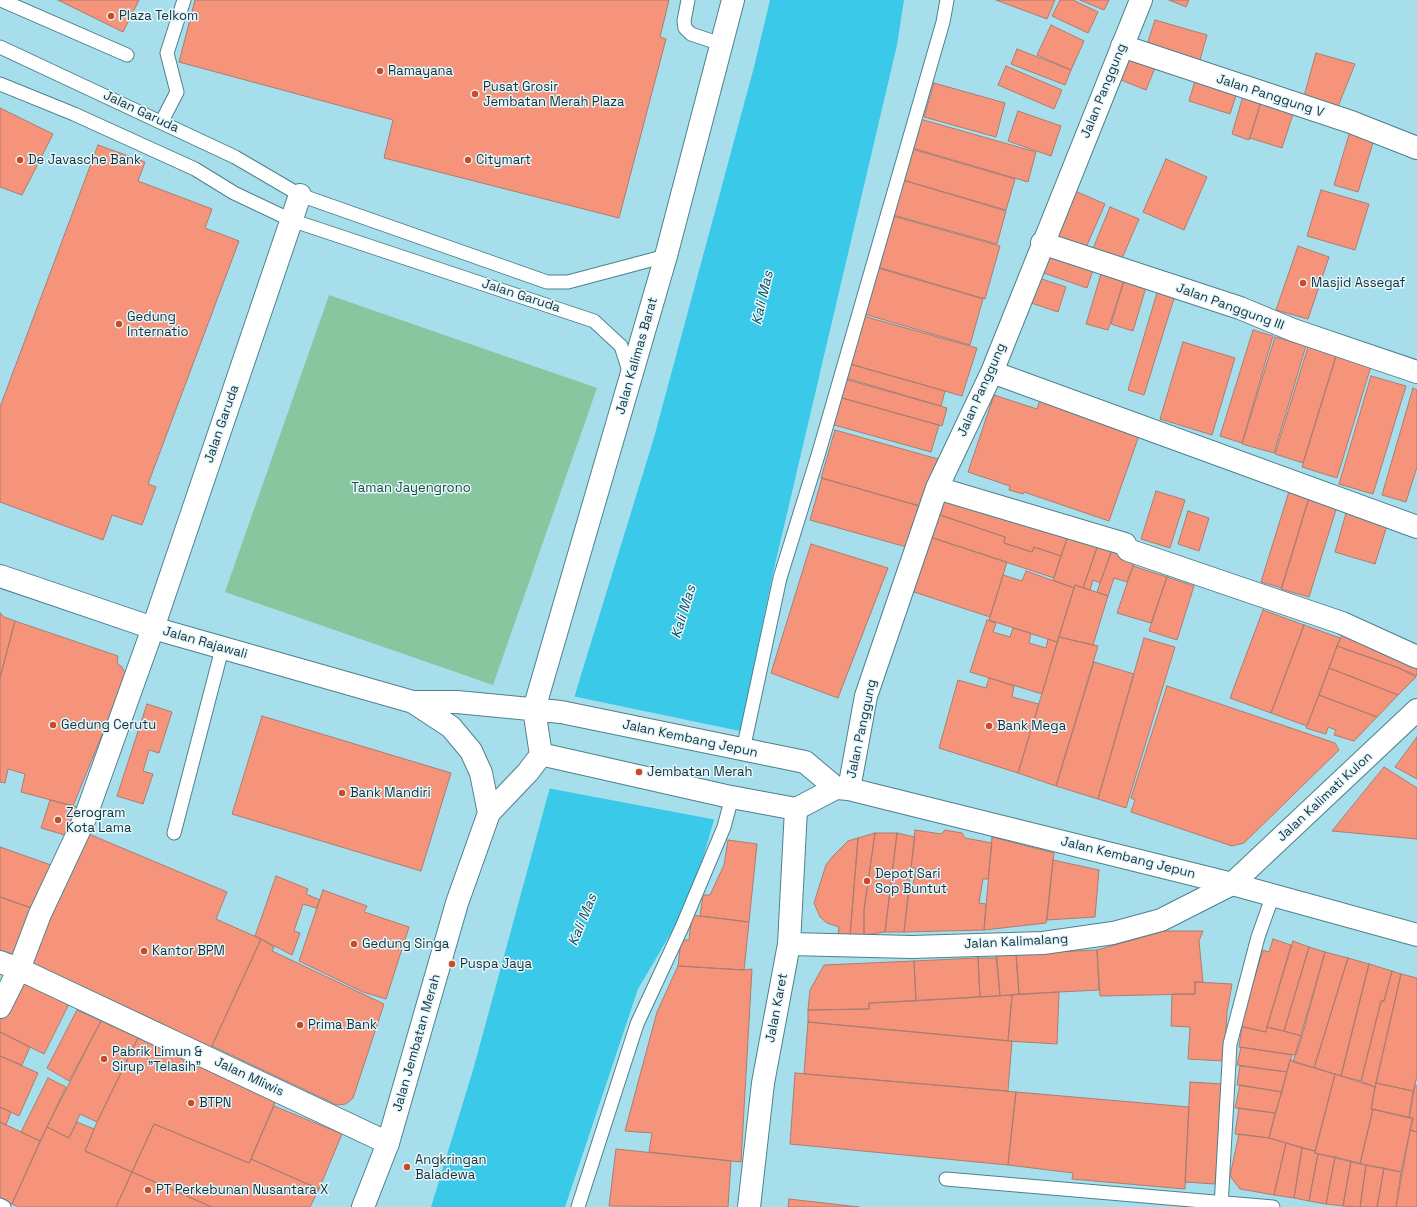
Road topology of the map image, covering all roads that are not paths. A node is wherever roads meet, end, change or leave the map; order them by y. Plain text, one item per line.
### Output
1 (1, 0) edge
2 (184, 0) edge
3 (688, 0) edge
4 (732, 0) edge
5 (947, 0) edge
6 (1141, 0) edge
7 (721, 44) junction
8 (1122, 46) junction
9 (0, 47) edge
10 (128, 55) dead end
11 (0, 84) edge
12 (162, 121) junction
13 (1417, 148) edge
14 (300, 195) junction
15 (291, 220) junction
16 (1042, 243) junction
17 (666, 256) junction
18 (992, 372) junction
19 (1417, 372) edge
20 (631, 376) junction
21 (937, 488) junction
22 (1417, 527) edge
23 (0, 576) edge
24 (153, 628) junction
25 (222, 648) junction
26 (1417, 657) edge
27 (413, 702) junction
28 (534, 709) junction
29 (1417, 710) edge
30 (740, 749) junction
31 (545, 756) junction
32 (843, 789) junction
33 (729, 796) junction
34 (796, 809) junction
35 (489, 813) junction
36 (174, 833) dead end
37 (1232, 884) junction
38 (1273, 895) junction
39 (1417, 935) edge
40 (789, 944) junction
41 (10, 965) edge
42 (0, 1007) edge
43 (388, 1143) junction
44 (946, 1179) dead end
45 (0, 1205) edge
46 (1222, 1205) edge
47 (4, 1207) edge
48 (363, 1207) edge
49 (578, 1207) edge
50 (749, 1207) edge
51 (1273, 1207) edge

1 - 10 lane
2 - 12 lane
3 - 7 lane
4 - 7 street, Jalan Kalimas Barat
5 - 30 lane
6 - 8 street, Jalan Panggung
7 - 17 street, Jalan Kalimas Barat
8 - 13 street, Jalan Panggung V
8 - 16 street, Jalan Panggung
9 - 12 lane, Jalan Garuda
11 - 15 lane, Jalan Garuda
12 - 14 lane, Jalan Garuda
14 - 15 street, Jalan Garuda
14 - 17 lane, Jalan Garuda
15 - 20 lane, Jalan Garuda
15 - 24 street, Jalan Garuda
16 - 18 street, Jalan Panggung
16 - 19 street, Jalan Panggung III
17 - 20 street, Jalan Kalimas Barat
18 - 21 street, Jalan Panggung
18 - 22 street
20 - 28 street, Jalan Kalimas Barat
21 - 26 street
21 - 32 street, Jalan Panggung
23 - 24 street, Jalan Rajawali
24 - 25 street, Jalan Rajawali
24 - 41 street, Jalan Garuda
25 - 27 street, Jalan Rajawali
25 - 36 lane
27 - 28 street, Jalan Rajawali
27 - 35 street, Jalan Rajawali
28 - 30 street, Jalan Kembang Jepun
28 - 31 street
29 - 37 street, Jalan Kalimati Kulon
30 - 32 street, Jalan Kembang Jepun
31 - 33 street
31 - 35 street, Jalan Jembatan Merah
32 - 34 street
32 - 37 street, Jalan Kembang Jepun
33 - 34 street
33 - 49 lane
34 - 40 street, Jalan Karet
35 - 43 street, Jalan Jembatan Merah
37 - 38 street, Jalan Kembang Jepun
37 - 40 street, Jalan Kalimalang
38 - 39 street, Jalan Kembang Jepun
38 - 46 lane
40 - 50 street, Jalan Karet
41 - 42 street, Jalan Garuda
41 - 43 street, Jalan Mliwis
43 - 48 street, Jalan Jembatan Merah
44 - 46 lane
45 - 47 lane
46 - 51 lane

